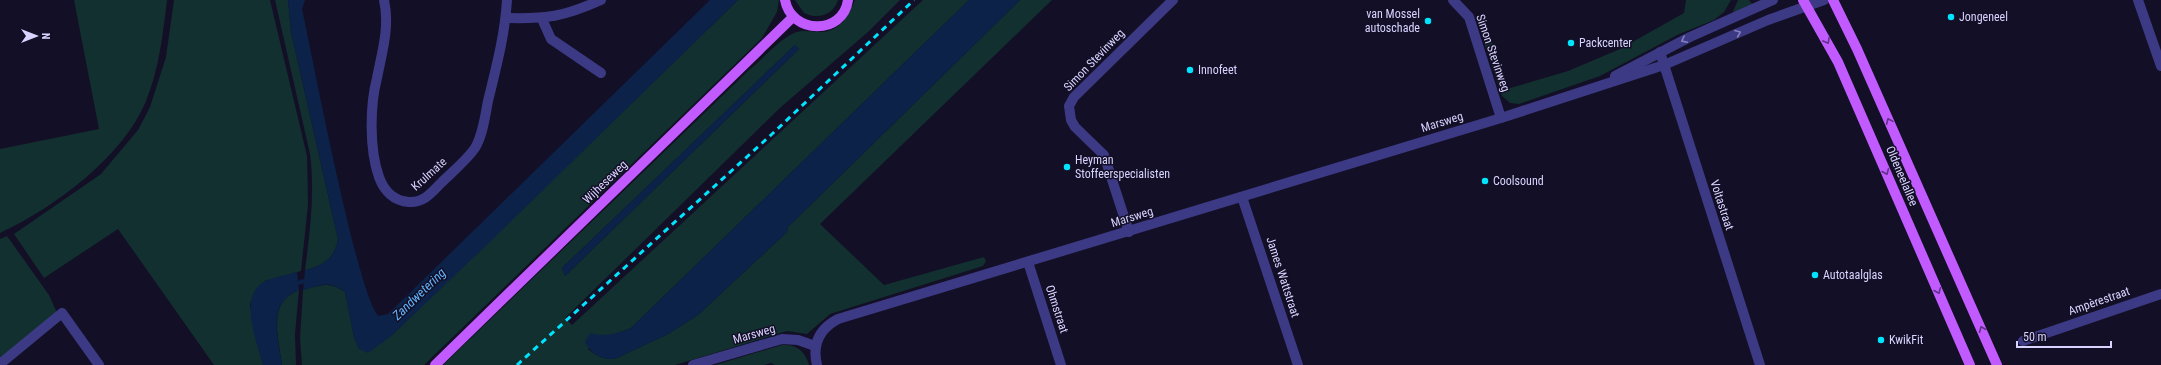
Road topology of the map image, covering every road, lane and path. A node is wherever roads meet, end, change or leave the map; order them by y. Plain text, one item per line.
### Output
1 (384, 0) edge
2 (507, 0) edge
3 (601, 0) edge
4 (785, 0) edge
5 (848, 0) edge
6 (1172, 0) edge
7 (1453, 0) edge
8 (1773, 0) edge
9 (1824, 0) edge
10 (1833, 0) edge
11 (2138, 0) edge
12 (1805, 4) edge
13 (793, 17) junction
14 (506, 18) junction
15 (542, 19) junction
16 (1660, 52) junction
17 (1664, 65) junction
18 (2161, 66) edge
19 (601, 73) dead end
20 (1590, 89) junction
21 (1501, 118) junction
22 (1242, 197) junction
23 (1129, 232) junction
24 (1028, 262) junction
25 (2161, 294) edge
26 (2023, 341) dead end
27 (815, 346) junction
28 (0, 364) edge
29 (99, 365) edge
30 (435, 365) edge
31 (693, 365) edge
32 (817, 365) edge
33 (1061, 365) edge
34 (1298, 365) edge
35 (1760, 365) edge
36 (1970, 365) edge
37 (1997, 365) edge

1 - 14 street, Krulmate
2 - 14 street, Krulmate
3 - 15 street
4 - 13 main road
5 - 13 main road
6 - 23 street, Simon Stevinweg
7 - 21 street, Simon Stevinweg
8 -> 16 street, Marsweg
9 - 12 street, Marsweg
37 -> 10 main road, Oldeneelallee
11 - 18 street
17 -> 12 street, Marsweg
12 -> 36 main road, Oldeneelallee
13 - 30 main road, Wijheseweg
14 - 15 street
15 - 19 street
16 - 17 street, Voltastraat
16 - 20 street, Marsweg
17 - 20 street, Marsweg
17 - 35 street, Voltastraat
20 - 21 street, Marsweg
21 - 22 street, Marsweg
22 - 23 street, Marsweg
22 - 34 street, James Wattstraat
23 - 24 street, Marsweg
24 - 27 street, Marsweg
24 - 33 street, Ohmstraat
25 - 26 street, Ampèrestraat
27 - 31 street, Marsweg
27 - 32 street
28 - 29 street

